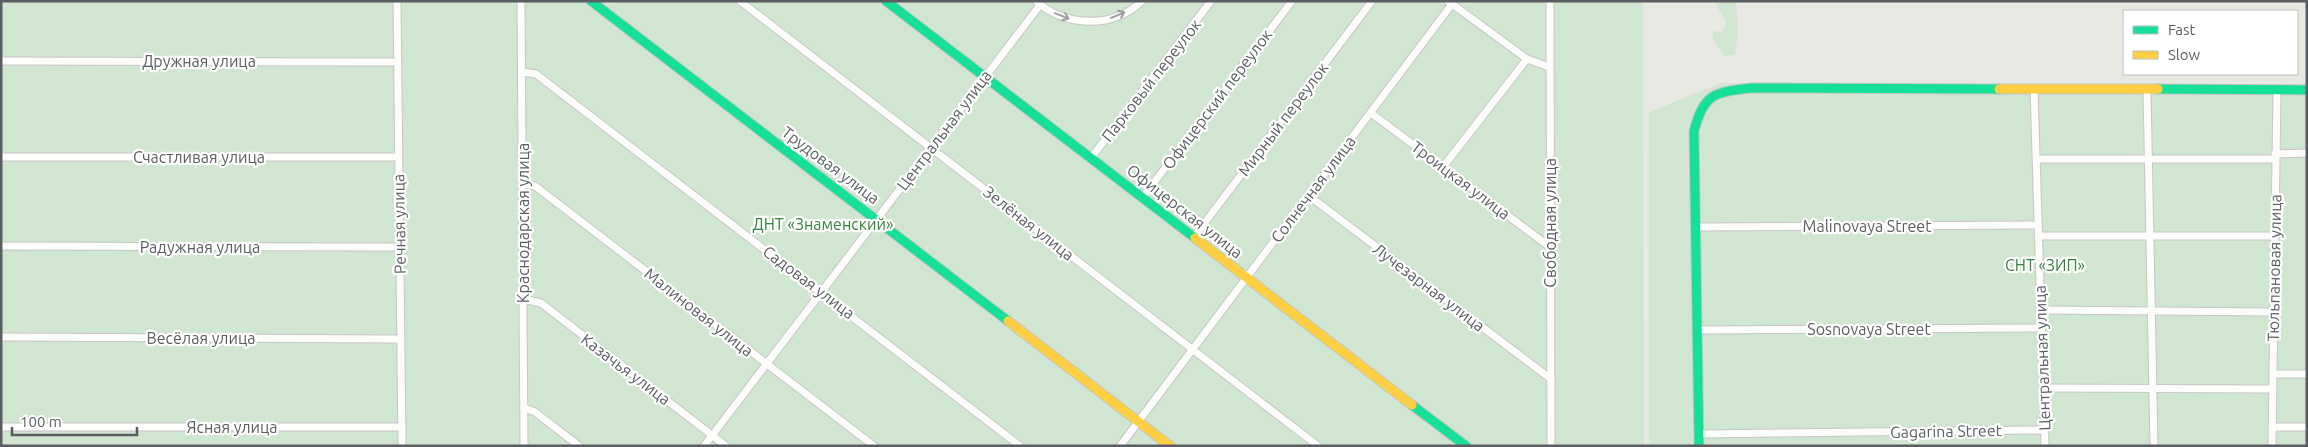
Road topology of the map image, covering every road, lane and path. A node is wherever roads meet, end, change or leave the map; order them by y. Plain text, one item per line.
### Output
1 (397, 1) edge
2 (521, 1) edge
3 (592, 1) edge
4 (740, 1) edge
5 (1142, 1) edge
6 (1211, 1) edge
7 (1292, 1) edge
8 (1372, 1) edge
9 (1550, 1) edge
10 (892, 3) edge
11 (1038, 3) edge
12 (1450, 3) edge
13 (1527, 59) junction
14 (1, 61) edge
15 (396, 62) junction
16 (1549, 68) junction
17 (522, 72) junction
18 (985, 76) junction
19 (2034, 90) junction
20 (2147, 90) junction
21 (2277, 90) junction
22 (2307, 90) edge
23 (1371, 113) junction
24 (933, 148) junction
25 (2307, 154) edge
26 (2275, 156) junction
27 (1, 157) edge
28 (398, 157) junction
29 (1091, 158) junction
30 (2038, 159) junction
31 (2149, 159) junction
32 (1443, 167) junction
33 (522, 184) junction
34 (1308, 195) junction
35 (1142, 197) junction
36 (876, 218) junction
37 (2038, 225) junction
38 (1696, 227) junction
39 (2038, 236) junction
40 (2150, 236) junction
41 (2274, 236) junction
42 (1194, 237) junction
43 (1, 246) edge
44 (399, 247) junction
45 (1550, 247) junction
46 (1246, 277) junction
47 (822, 292) junction
48 (523, 299) junction
49 (2040, 310) junction
50 (2152, 310) junction
51 (2274, 312) junction
52 (2041, 328) junction
53 (1697, 330) junction
54 (1, 337) edge
55 (401, 339) junction
56 (1193, 350) junction
57 (766, 364) junction
58 (2273, 374) junction
59 (2307, 374) edge
60 (1551, 379) junction
61 (2043, 388) junction
62 (2153, 388) junction
63 (2273, 389) junction
64 (524, 408) junction
65 (1138, 421) junction
66 (1, 426) edge
67 (402, 427) junction
68 (2272, 427) junction
69 (2307, 427) edge
70 (2044, 430) junction
71 (1699, 434) junction
72 (712, 435) junction
73 (402, 446) edge
74 (524, 446) edge
75 (579, 446) edge
76 (704, 446) edge
77 (726, 446) edge
78 (874, 446) edge
79 (1020, 446) edge
80 (1120, 446) edge
81 (1170, 446) edge
82 (1318, 446) edge
83 (1466, 446) edge
84 (1551, 446) edge
85 (1699, 446) edge
86 (2045, 446) edge
87 (2154, 446) edge
88 (2272, 446) edge

1 - 15 street, Речная улица
2 - 17 street, Краснодарская улица
3 - 36 street, Трудовая улица
4 - 24 street, Зелёная улица
11 -> 5 street, Центральная улица
6 - 29 street, Парковый переулок
7 - 35 street, Офицерский переулок
8 - 42 street, Мирный переулок
9 - 16 street, Свободная улица
10 - 18 street, Офицерская улица
11 - 18 street, Центральная улица
12 - 13 street
12 - 23 street, Солнечная улица
13 - 16 street
13 - 32 street
14 - 15 street, Дружная улица
15 - 28 street, Речная улица
16 - 45 street, Свободная улица
17 - 33 street, Краснодарская улица
17 - 47 street, Садовая улица
18 - 24 street, Центральная улица
18 - 29 street, Офицерская улица
19 - 20 street
19 - 30 street, Центральная улица
19 - 38 street
20 - 21 street
20 - 31 street
21 - 22 street
21 - 26 street, Тюльпановая улица
23 - 32 street, Троицкая улица
23 - 34 street, Солнечная улица
24 - 36 street, Центральная улица
24 - 56 street, Зелёная улица
25 - 26 street
26 - 31 street
26 - 41 street, Тюльпановая улица
27 - 28 street, Счастливая улица
28 - 44 street, Речная улица
29 - 35 street, Офицерская улица
30 - 31 street
30 - 37 street, Центральная улица
31 - 40 street
32 - 45 street, Троицкая улица
33 - 48 street, Краснодарская улица
33 - 57 street, Малиновая улица
34 - 46 street, Солнечная улица
34 - 60 street, Лучезарная улица
35 - 42 street, Офицерская улица
36 - 47 street, Центральная улица
36 - 65 street, Трудовая улица
37 - 38 street, Malinovaya Street
37 - 39 street, Центральная улица
38 - 53 street
39 - 40 street
39 - 49 street, Центральная улица
40 - 41 street
40 - 50 street
41 - 51 street, Тюльпановая улица
42 - 46 street, Офицерская улица
43 - 44 street, Радужная улица
44 - 55 street, Речная улица
45 - 60 street, Свободная улица
46 - 56 street, Солнечная улица
46 - 83 street, Офицерская улица
47 - 57 street, Центральная улица
47 - 79 street, Садовая улица
48 - 64 street, Краснодарская улица
48 - 72 street, Казачья улица
49 - 50 street
49 - 52 street, Центральная улица
50 - 51 street
50 - 62 street
51 - 58 street, Тюльпановая улица
52 - 53 street, Sosnovaya Street
52 - 61 street, Центральная улица
53 - 71 street
54 - 55 street, Весёлая улица
55 - 67 street, Речная улица
56 - 65 street, Солнечная улица
56 - 82 street, Зелёная улица
57 - 72 street, Центральная улица
57 - 78 street, Малиновая улица
58 - 59 street
58 - 63 street, Тюльпановая улица
60 - 84 street, Свободная улица
61 - 62 street
61 - 70 street, Центральная улица
62 - 63 street
62 - 87 street
63 - 68 street, Тюльпановая улица
64 - 74 street, Краснодарская улица
64 - 75 street
65 - 80 street, Солнечная улица
65 - 81 street, Трудовая улица
66 - 67 street, Ясная улица
67 - 73 street, Речная улица
68 - 69 street
68 - 88 street, Тюльпановая улица
70 - 71 street, Gagarina Street
70 - 86 street, Центральная улица
71 - 85 street
72 - 76 street, Центральная улица
72 - 77 street, Казачья улица

